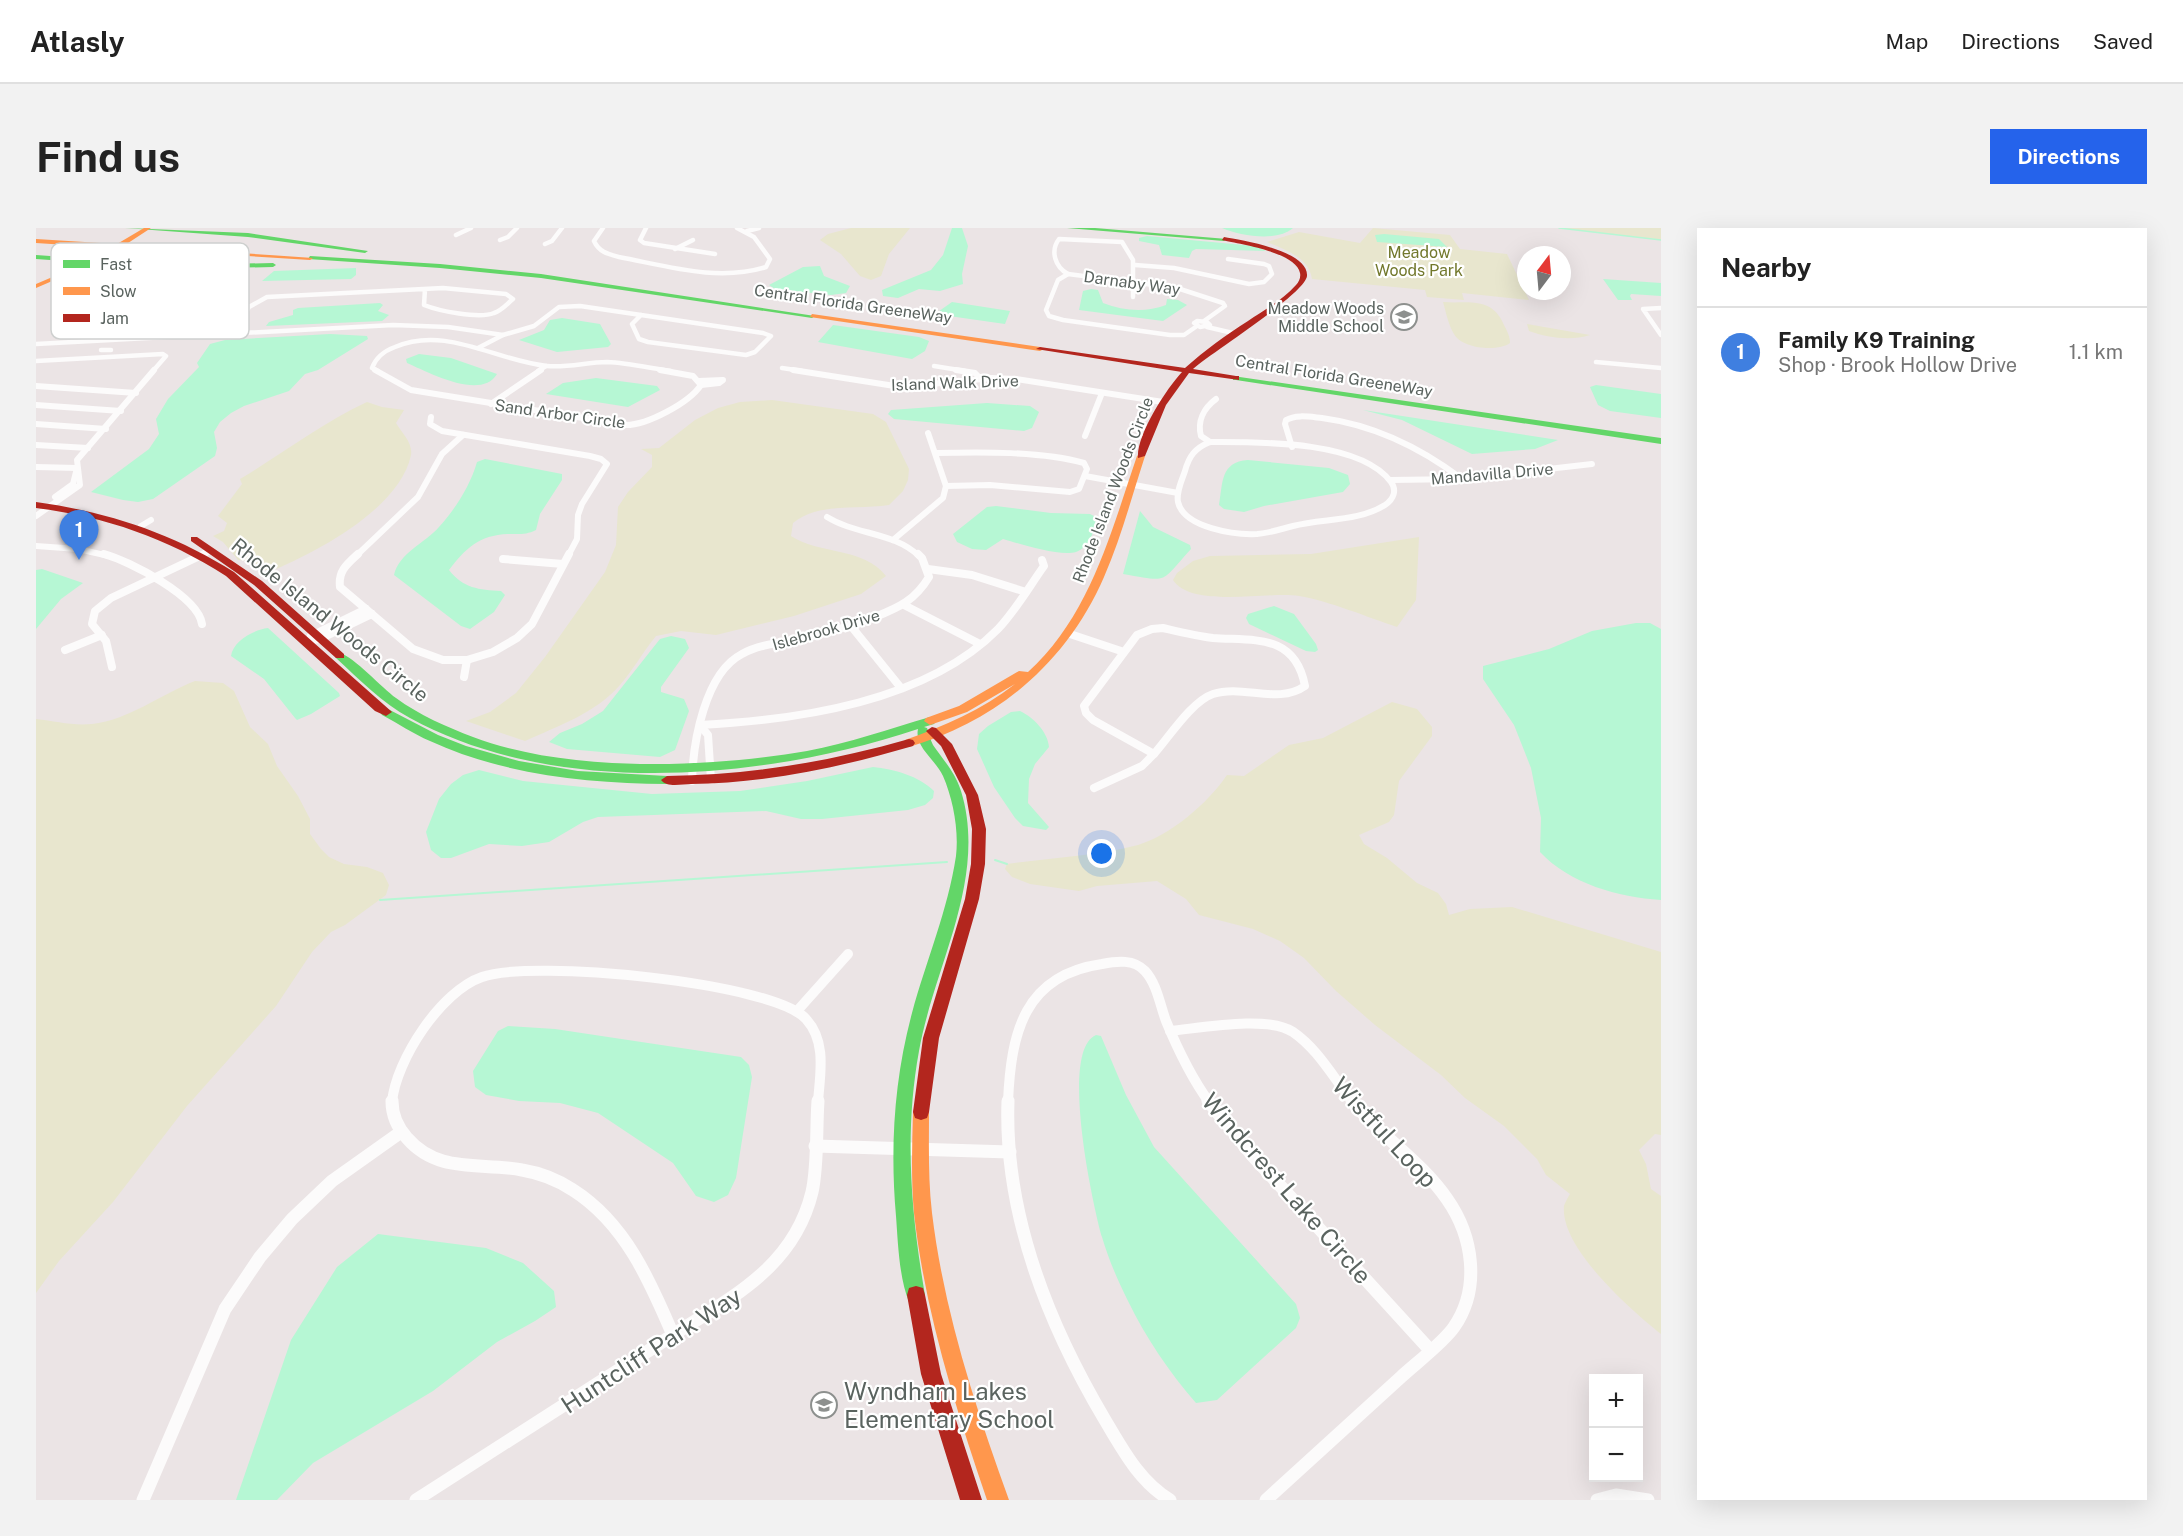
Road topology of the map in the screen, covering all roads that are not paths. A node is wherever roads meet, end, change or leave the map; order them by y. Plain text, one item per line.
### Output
1 (128, 228) edge
2 (471, 228) edge
3 (517, 228) edge
4 (562, 228) edge
5 (603, 228) edge
6 (644, 228) edge
7 (653, 228) edge
8 (737, 228) edge
9 (759, 228) edge
10 (1070, 228) edge
11 (1116, 230) edge
12 (747, 231) junction
13 (145, 233) edge
14 (456, 235) dead end
15 (36, 236) edge
16 (500, 240) dead end
17 (693, 240) dead end
18 (36, 241) edge
19 (108, 243) junction
20 (125, 243) edge
21 (232, 243) edge
22 (545, 244) dead end
23 (249, 245) edge
24 (598, 249) junction
25 (675, 249) junction
26 (588, 252) dead end
27 (715, 254) dead end
28 (36, 257) edge
29 (51, 259) edge
30 (1228, 259) dead end
31 (473, 262) junction
32 (1135, 265) junction
33 (249, 266) edge
34 (517, 273) junction
35 (1068, 274) junction
36 (51, 278) edge
37 (1135, 282) junction
38 (36, 284) edge
39 (425, 289) junction
40 (1133, 297) dead end
41 (249, 308) edge
42 (1661, 309) edge
43 (642, 315) junction
44 (1207, 324) junction
45 (1659, 330) edge
46 (1235, 333) junction
47 (249, 334) edge
48 (503, 335) junction
49 (1661, 335) edge
50 (152, 339) edge
51 (116, 341) junction
52 (36, 342) edge
53 (478, 348) junction
54 (102, 354) junction
55 (36, 362) edge
56 (1596, 362) dead end
57 (1180, 365) junction
58 (546, 366) junction
59 (934, 366) dead end
60 (782, 368) dead end
61 (1661, 368) edge
62 (1204, 369) junction
63 (981, 379) junction
64 (36, 386) edge
65 (136, 393) junction
66 (1102, 393) junction
67 (1216, 399) dead end
68 (1163, 402) junction
69 (491, 404) junction
70 (36, 405) edge
71 (121, 411) junction
72 (431, 417) dead end
73 (36, 424) edge
74 (106, 429) junction
75 (1661, 432) edge
76 (928, 433) dead end
77 (463, 435) junction
78 (1085, 436) dead end
79 (1661, 441) edge
80 (1210, 442) junction
81 (36, 445) edge
82 (1292, 447) junction
83 (88, 448) junction
84 (936, 453) junction
85 (1592, 464) dead end
86 (36, 467) edge
87 (77, 468) junction
88 (1085, 476) junction
89 (1462, 479) junction
90 (1391, 480) junction
91 (1131, 484) junction
92 (946, 486) junction
93 (1178, 493) junction
94 (36, 499) edge
95 (49, 503) edge
96 (36, 516) edge
97 (827, 518) dead end
98 (893, 540) junction
99 (36, 546) edge
100 (208, 552) junction
101 (503, 559) dead end
102 (1042, 560) dead end
103 (563, 564) junction
104 (928, 569) junction
105 (155, 577) junction
106 (1026, 592) junction
107 (904, 605) junction
108 (369, 612) junction
109 (202, 624) dead end
110 (851, 626) junction
111 (1067, 633) junction
112 (102, 635) junction
113 (313, 638) junction
114 (980, 644) junction
115 (65, 650) dead end
116 (1124, 652) junction
117 (1046, 657) junction
118 (467, 660) junction
119 (112, 668) dead end
120 (464, 676) dead end
121 (901, 688) junction
122 (699, 725) junction
123 (923, 732) junction
124 (938, 734) junction
125 (1154, 754) junction
126 (710, 774) junction
127 (692, 775) junction
128 (1094, 788) dead end
129 (848, 954) dead end
130 (797, 1011) junction
131 (1170, 1031) junction
132 (401, 1132) junction
133 (815, 1146) junction
134 (902, 1148) junction
135 (920, 1148) junction
136 (1010, 1152) junction
137 (673, 1336) junction
138 (1430, 1350) junction
139 (954, 1366) junction
140 (931, 1374) junction
141 (143, 1500) edge
142 (416, 1500) edge
143 (971, 1500) edge
144 (998, 1500) edge
145 (1170, 1500) edge
146 (1266, 1500) edge
147 (1597, 1500) edge
148 (1648, 1500) edge

1 - 13 main road
2 - 14 street
3 - 16 street
4 - 22 street
5 - 24 street
6 - 7 street
6 - 25 street
8 - 12 street
9 - 12 street
10 - 11 main road, Rhode Island Woods Circle
11 - 46 main road, Rhode Island Woods Circle
12 - 24 street
13 - 19 main road, Central Florida GreeneWay
13 - 20 main road
13 - 21 main road, Central Florida GreeneWay
13 - 31 main road, Central Florida GreeneWay
13 - 31 main road
15 - 19 main road, Central Florida GreeneWay
17 - 25 street
18 - 19 main road, Central Florida GreeneWay
23 - 34 main road, Central Florida GreeneWay
24 - 26 street
25 - 27 street
28 - 29 main road
30 - 32 street
31 - 57 main road, Central Florida GreeneWay
32 - 35 street
32 - 37 street
33 - 34 main road
34 - 57 main road, Central Florida GreeneWay
35 - 37 street, Darnaby Way
35 - 44 street, Darnaby Way
36 - 38 main road
37 - 40 street
37 - 44 street, Darnaby Way
39 - 39 street
39 - 41 street
42 - 45 street
43 - 43 street
43 - 48 street
44 - 46 street
45 - 49 street
46 - 68 main road, Rhode Island Woods Circle
47 - 48 street
48 - 53 street
50 - 51 street
51 - 52 street
51 - 54 street
51 - 54 street
53 - 58 street, Sand Arbor Circle
53 - 69 street, Sand Arbor Circle
54 - 55 street
54 - 65 street
56 - 61 street
57 - 62 main road, Central Florida GreeneWay
58 - 69 street
58 - 69 street, Sand Arbor Circle
59 - 63 street
60 - 63 street, Island Walk Drive
62 - 75 main road, Central Florida GreeneWay
62 - 79 main road, Central Florida GreeneWay
63 - 66 street, Island Walk Drive
64 - 65 street
65 - 71 street
66 - 68 street, Island Walk Drive
66 - 78 street
67 - 80 street
68 - 91 main road, Rhode Island Woods Circle
70 - 71 street
71 - 74 street
72 - 77 street
73 - 74 street
74 - 83 street
76 - 84 street
77 - 103 street
77 - 108 street
80 - 82 street
80 - 93 street
81 - 83 street
82 - 89 street
82 - 90 street
83 - 87 street
84 - 88 street
84 - 92 street
85 - 89 street, Mandavilla Drive
86 - 87 street
87 - 95 street
88 - 91 street
88 - 92 street
89 - 90 street, Mandavilla Drive
90 - 93 street
91 - 93 street
91 - 111 main road, Rhode Island Woods Circle
92 - 98 street
94 - 95 main road, Rhode Island Woods Circle
95 - 96 street
95 - 100 main road, Rhode Island Woods Circle
97 - 98 street
98 - 104 street
99 - 105 street
100 - 105 street
100 - 113 main road, Rhode Island Woods Circle
101 - 103 street
102 - 106 street
103 - 118 street
104 - 106 street
104 - 107 street, Islebrook Drive
105 - 109 street
105 - 112 street
106 - 114 street
107 - 110 street, Islebrook Drive
107 - 114 street
108 - 113 street
108 - 118 street
110 - 121 street
110 - 122 street, Islebrook Drive
111 - 116 street
111 - 117 main road, Rhode Island Woods Circle
112 - 115 street
112 - 119 street
113 - 127 main road, Rhode Island Woods Circle
114 - 121 street
116 - 125 street
116 - 125 street
117 - 123 main road, Rhode Island Woods Circle
117 - 124 main road, Rhode Island Woods Circle
118 - 120 street
121 - 122 street
122 - 126 street
122 - 127 street, Islebrook Drive
123 - 124 main road, Rhode Island Woods Circle
123 - 126 main road, Rhode Island Woods Circle
123 - 134 main road
124 - 135 main road
125 - 128 street
126 - 127 main road, Rhode Island Woods Circle
129 - 130 street
130 - 132 street, Huntcliff Park Way
130 - 133 street, Huntcliff Park Way
131 - 136 street, Windcrest Lake Circle
131 - 138 street, Windcrest Lake Circle
131 - 138 street, Wistful Loop
132 - 137 street
132 - 141 street
133 - 134 street
133 - 137 street, Huntcliff Park Way
134 - 135 street
134 - 140 main road
135 - 136 street
135 - 139 main road
136 - 145 street, Windcrest Lake Circle
137 - 142 street, Huntcliff Park Way
138 - 146 street
139 - 140 street
139 - 144 main road
140 - 143 main road
147 - 148 street

